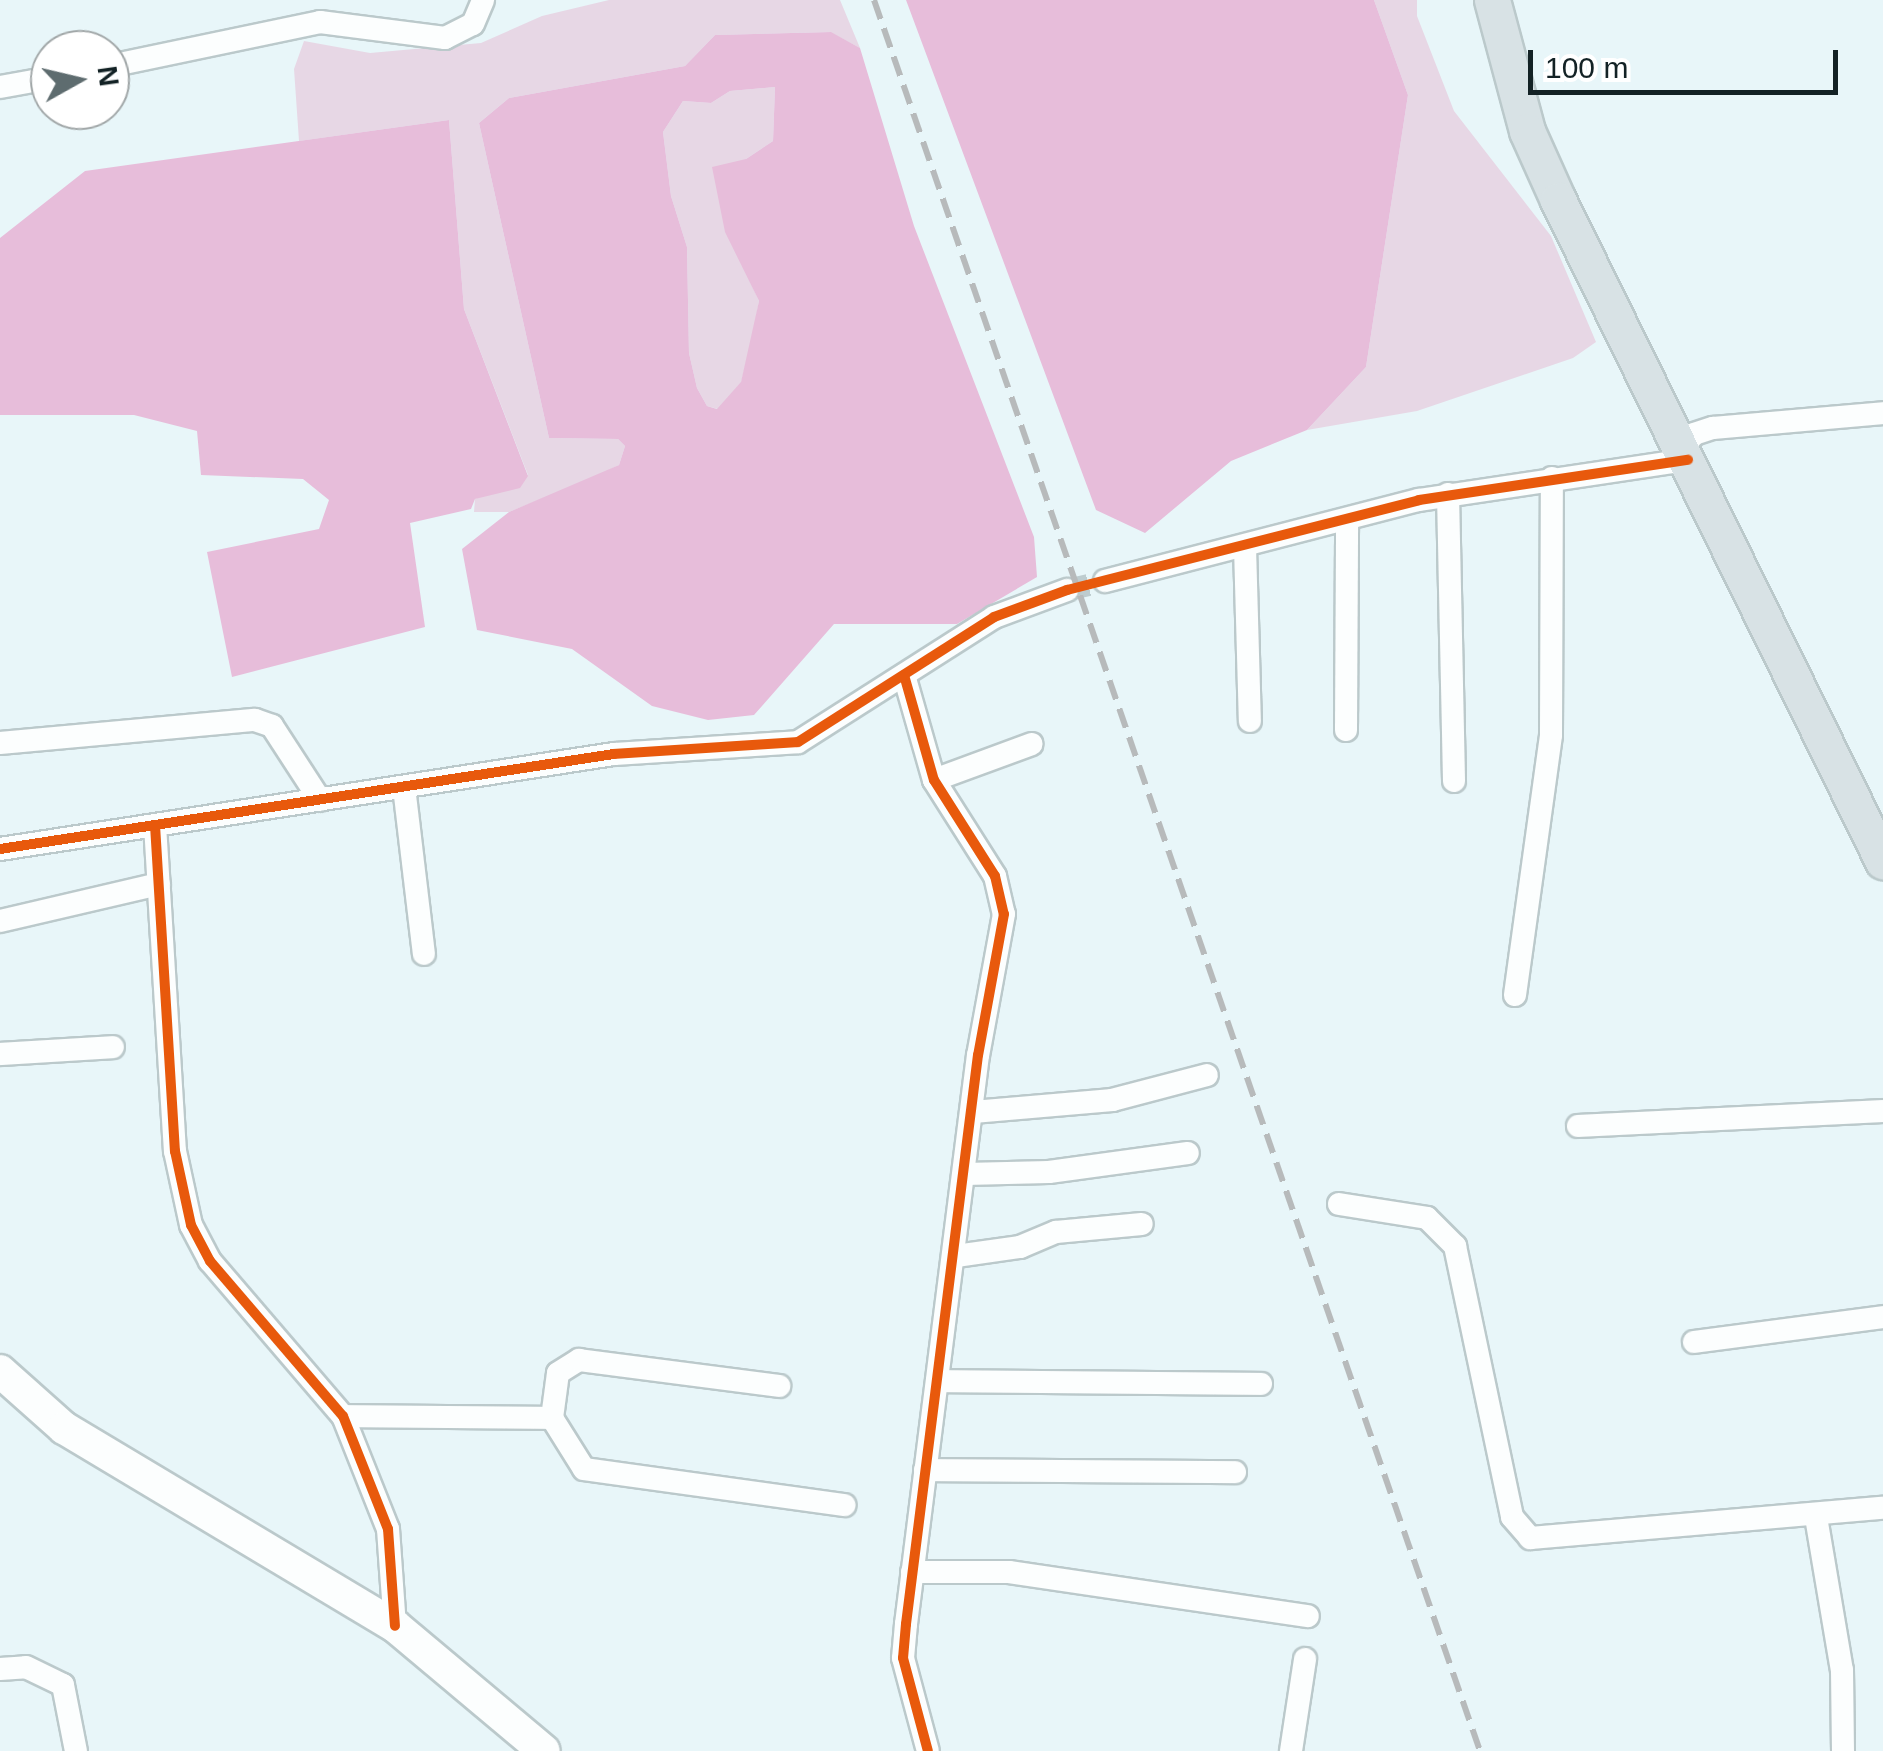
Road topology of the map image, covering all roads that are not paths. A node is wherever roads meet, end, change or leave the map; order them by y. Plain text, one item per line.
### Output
1 (482, 0) edge
2 (1492, 0) edge
3 (130, 62) edge
4 (30, 82) edge
5 (0, 87) edge
6 (1883, 412) edge
7 (1685, 454) junction
8 (1552, 478) junction
9 (1448, 494) junction
10 (1347, 520) junction
11 (1245, 546) junction
12 (1105, 581) tunnel mouth
13 (1067, 590) tunnel mouth
14 (904, 674) junction
15 (1250, 721) dead end
16 (1346, 730) dead end
17 (0, 742) edge
18 (1032, 744) dead end
19 (934, 780) junction
20 (1454, 781) dead end
21 (404, 787) junction
22 (320, 800) junction
23 (155, 825) junction
24 (0, 849) edge
25 (1883, 861) edge
26 (159, 884) junction
27 (0, 922) edge
28 (424, 954) dead end
29 (1515, 995) dead end
30 (113, 1047) dead end
31 (0, 1054) edge
32 (1207, 1075) dead end
33 (1883, 1111) edge
34 (972, 1112) junction
35 (1578, 1126) dead end
36 (1188, 1153) dead end
37 (966, 1174) junction
38 (1339, 1204) dead end
39 (1142, 1224) dead end
40 (956, 1256) junction
41 (1883, 1318) edge
42 (1694, 1342) dead end
43 (4, 1381) edge
44 (937, 1381) junction
45 (1261, 1384) dead end
46 (779, 1386) dead end
47 (343, 1416) junction
48 (552, 1418) junction
49 (925, 1470) junction
50 (1235, 1472) dead end
51 (845, 1505) dead end
52 (1883, 1508) edge
53 (1816, 1517) junction
54 (912, 1572) junction
55 (1308, 1616) dead end
56 (395, 1626) junction
57 (1305, 1658) dead end
58 (0, 1670) edge
59 (76, 1751) edge
60 (544, 1751) edge
61 (928, 1751) edge
62 (1291, 1751) edge
63 (1843, 1751) edge

1 - 3 street
2 - 7 main road
4 - 5 street
6 - 7 street
7 - 8 street
7 - 25 main road
8 - 9 street
8 - 29 street
9 - 10 street
9 - 20 street
10 - 11 street
10 - 16 street
11 - 12 street
11 - 15 street
13 - 14 street
14 - 19 street
14 - 21 street
17 - 22 street
18 - 19 street
19 - 34 street
21 - 22 street
21 - 28 street
22 - 23 street
23 - 24 street
23 - 26 street
26 - 27 street
26 - 47 street
30 - 31 street
32 - 34 street
33 - 35 street
34 - 37 street
36 - 37 street
37 - 40 street
38 - 53 street
39 - 40 street
40 - 44 street
41 - 42 street
43 - 56 main road
44 - 45 street
44 - 49 street
46 - 48 street
47 - 48 street
47 - 56 street
48 - 51 street
49 - 50 street
49 - 54 street
52 - 53 street
53 - 63 street
54 - 55 street
54 - 61 street
56 - 60 main road
57 - 62 street
58 - 59 street

